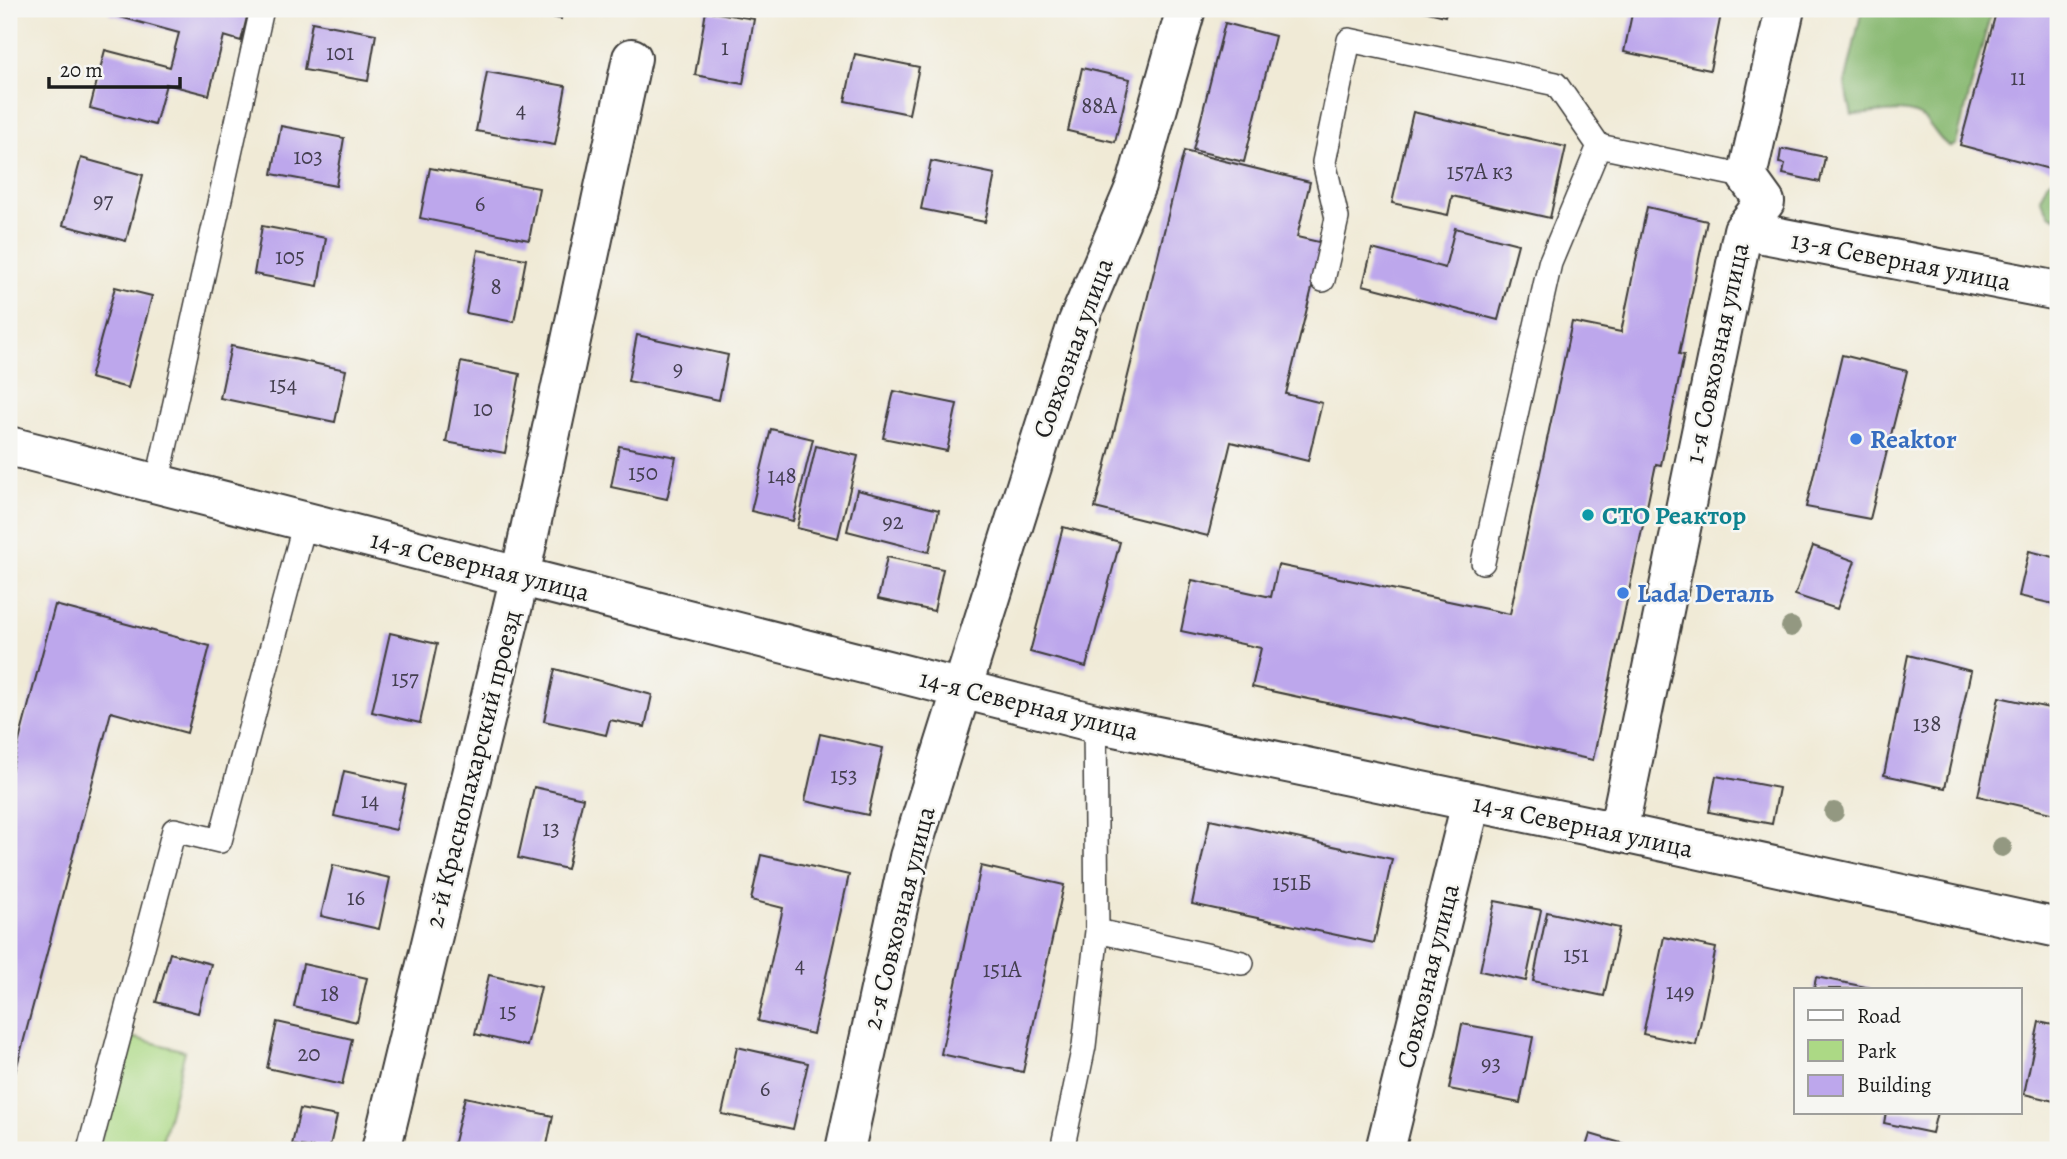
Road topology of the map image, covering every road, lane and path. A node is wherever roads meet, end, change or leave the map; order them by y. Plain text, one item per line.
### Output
1 (262, 9) edge
2 (1186, 9) edge
3 (1785, 9) edge
4 (632, 58) dead end
5 (1599, 145) junction
6 (1747, 177) junction
7 (1743, 230) junction
8 (1323, 280) dead end
9 (2058, 292) edge
10 (9, 446) edge
11 (157, 484) junction
12 (305, 522) junction
13 (1483, 562) dead end
14 (520, 576) junction
15 (962, 689) junction
16 (1095, 723) junction
17 (1472, 803) junction
18 (1618, 832) junction
19 (2058, 928) edge
20 (1097, 931) junction
21 (1242, 963) dead end
22 (89, 1150) edge
23 (381, 1150) edge
24 (845, 1150) edge
25 (1062, 1150) edge
26 (1385, 1150) edge

1 - 11 lane
2 - 15 street, Совхозная улица
3 - 6 street
4 - 14 street, 2-й Краснопахарский проезд
5 - 6 lane
5 - 8 lane
5 - 13 lane
6 - 7 street, 1-я Совхозная улица
7 - 9 street, 13-я Северная улица
7 - 18 street, 1-я Совхозная улица
10 - 11 street, 14-я Северная улица
11 - 12 street, 14-я Северная улица
12 - 14 street, 14-я Северная улица
12 - 22 lane
14 - 15 street, 14-я Северная улица
14 - 23 street, 2-й Краснопахарский проезд
15 - 16 street, 14-я Северная улица
15 - 24 street, 2-я Совхозная улица
16 - 17 street, 14-я Северная улица
16 - 20 lane
17 - 18 street, 14-я Северная улица
17 - 26 street, Совхозная улица
18 - 19 street, 14-я Северная улица
20 - 21 lane
20 - 25 lane

